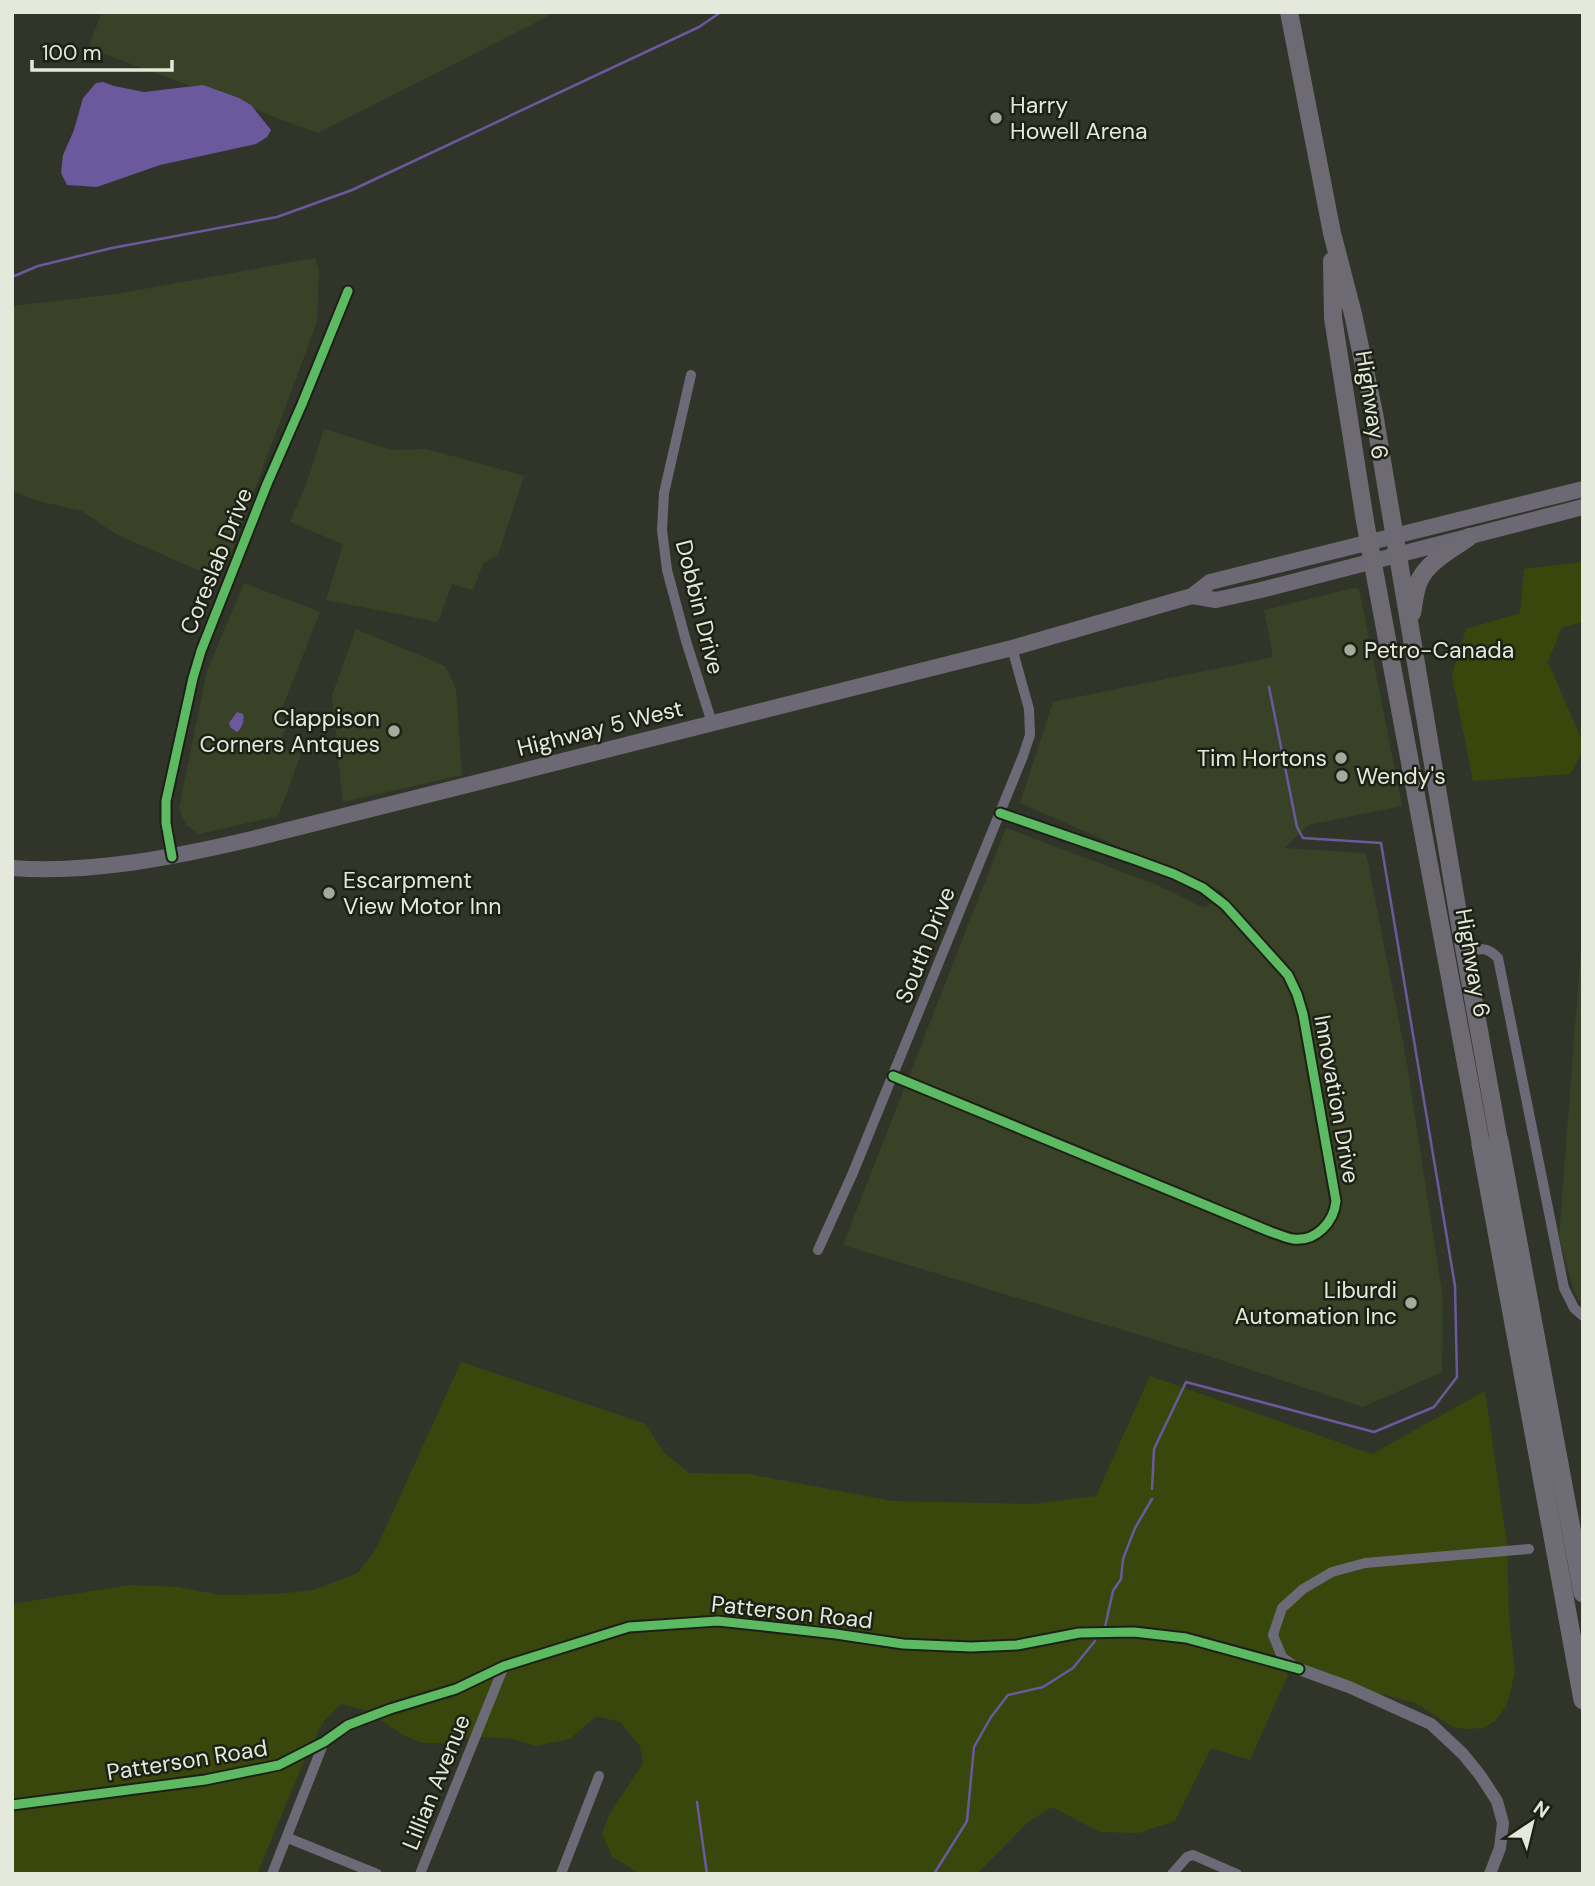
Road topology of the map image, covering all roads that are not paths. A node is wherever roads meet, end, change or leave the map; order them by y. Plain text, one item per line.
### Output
1 (1289, 12) edge
2 (1332, 233) junction
3 (348, 291) dead end
4 (691, 375) dead end
5 (1583, 489) edge
6 (1583, 507) edge
7 (1396, 535) junction
8 (1469, 537) junction
9 (1369, 542) junction
10 (1399, 554) junction
11 (1372, 561) junction
12 (1192, 596) junction
13 (1410, 623) junction
14 (1012, 648) junction
15 (712, 723) junction
16 (1000, 813) junction
17 (172, 857) junction
18 (12, 868) edge
19 (1461, 931) junction
20 (1443, 934) junction
21 (1465, 954) junction
22 (893, 1076) junction
23 (1490, 1143) junction
24 (818, 1250) dead end
25 (1583, 1316) edge
26 (1529, 1549) dead end
27 (1583, 1593) edge
28 (504, 1666) junction
29 (1299, 1669) junction
30 (1583, 1700) edge
31 (324, 1742) junction
32 (599, 1776) dead end
33 (12, 1805) edge
34 (288, 1838) junction
35 (272, 1874) edge
36 (377, 1874) edge
37 (420, 1874) edge
38 (561, 1874) edge
39 (1172, 1874) edge
40 (1237, 1874) edge
41 (1490, 1874) edge

1 - 2 highway, Highway 6
2 - 7 highway, Highway 6
2 - 9 highway, Highway 6
3 - 17 street, Coreslab Drive
4 - 15 street, Dobbin Drive
5 - 7 main road, Highway 5 West
6 - 8 main road, Highway 5 West
7 - 9 main road, Highway 5 West
7 - 10 highway, Highway 6
8 - 10 main road, Highway 5 West
8 - 13 highway
9 - 11 highway, Highway 6
9 - 12 main road, Highway 5 West
10 - 11 main road, Highway 5 West
10 - 13 highway, Highway 6
11 - 12 main road, Highway 5 West
11 - 20 highway, Highway 6
12 - 14 main road, Highway 5 West
13 - 19 highway, Highway 6
14 - 15 main road, Highway 5 West
14 - 16 street, South Drive
15 - 17 main road, Highway 5 West
16 - 22 street, South Drive
16 - 22 street, Innovation Drive
17 - 18 main road, Highway 5 West
19 - 20 street
19 - 21 highway, Highway 6
20 - 23 highway, Highway 6
21 - 23 highway, Highway 6
21 - 25 street
22 - 24 street, South Drive
23 - 27 highway, Highway 6
23 - 30 highway, Highway 6
26 - 29 street
28 - 29 street, Patterson Road
28 - 31 street, Patterson Road
28 - 37 street, Lillian Avenue
29 - 41 street, Patterson Road
31 - 33 street, Patterson Road
31 - 34 street
32 - 38 street
34 - 35 street
34 - 36 street
39 - 40 street

